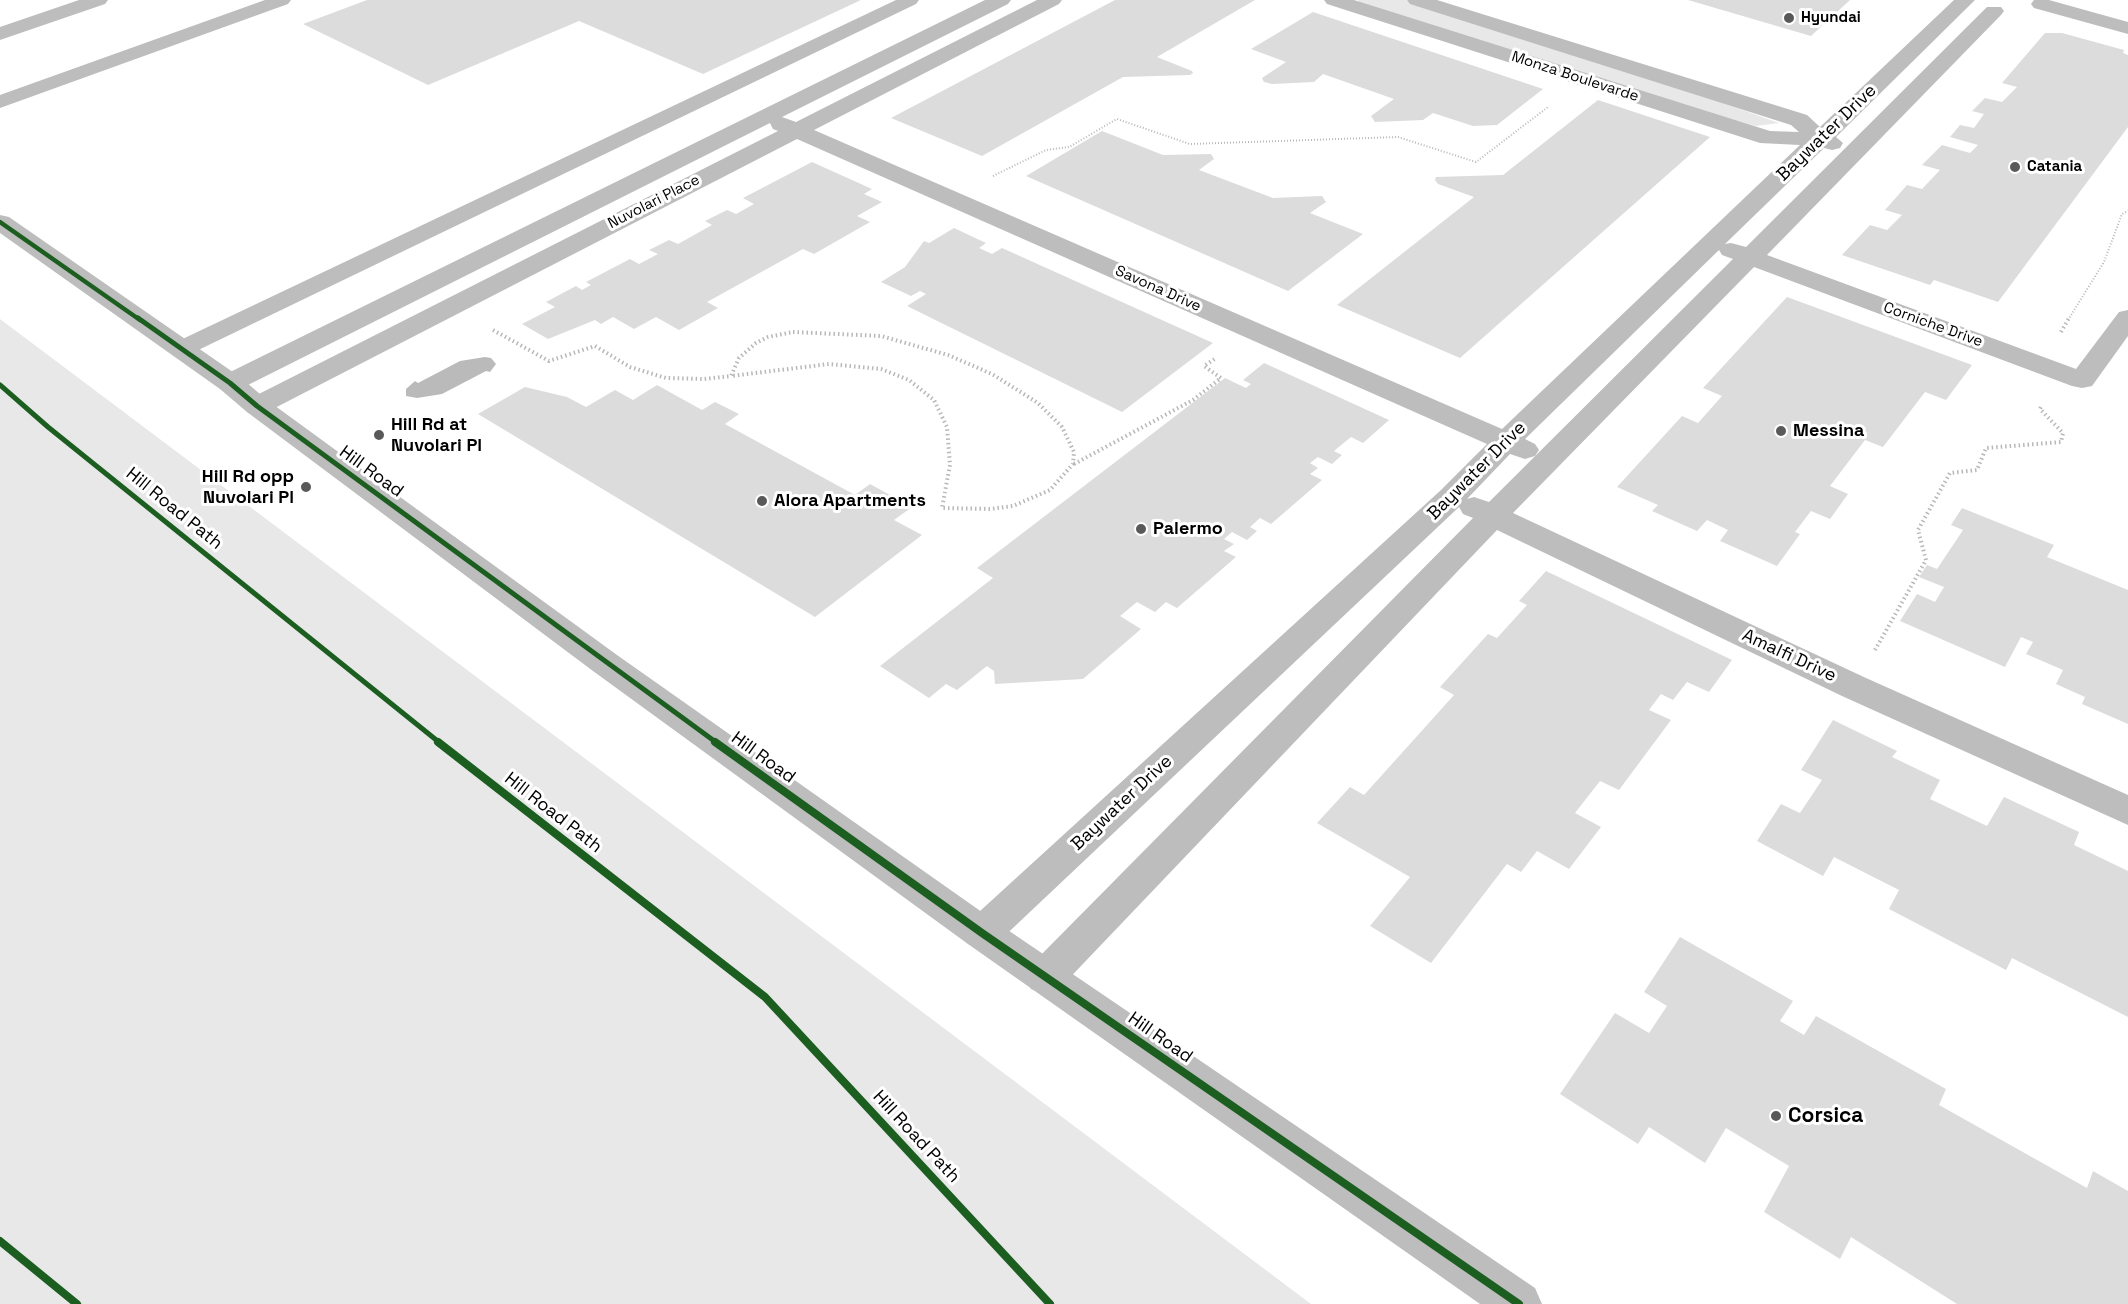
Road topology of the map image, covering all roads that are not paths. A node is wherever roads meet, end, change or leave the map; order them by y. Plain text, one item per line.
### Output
1 (98, 0) edge
2 (282, 0) edge
3 (910, 0) edge
4 (1001, 0) edge
5 (1052, 0) edge
6 (1334, 0) edge
7 (1417, 0) edge
8 (1965, 0) edge
9 (2040, 2) edge
10 (2009, 12) junction
11 (2128, 28) edge
12 (0, 34) edge
13 (0, 102) edge
14 (766, 118) junction
15 (795, 130) junction
16 (1819, 139) junction
17 (1854, 151) junction
18 (0, 222) edge
19 (1712, 243) junction
20 (1749, 256) junction
21 (2128, 318) edge
22 (181, 349) junction
23 (230, 383) junction
24 (258, 406) junction
25 (1506, 441) junction
26 (1549, 461) junction
27 (1452, 497) junction
28 (1493, 516) junction
29 (2128, 811) edge
30 (982, 933) junction
31 (1045, 977) junction
32 (1520, 1304) edge

1 - 12 street
2 - 13 lane
3 - 22 lane
4 - 14 street, Nuvolari Place
5 - 15 street, Nuvolari Place
6 - 16 street, Monza Boulevarde
7 - 16 street, Monza Boulevarde
8 - 10 street
8 - 16 street, Baywater Drive
9 - 10 street
9 - 11 street
10 - 17 street, Baywater Drive
14 - 15 street, Savona Drive
14 - 23 street, Nuvolari Place
15 - 24 street, Nuvolari Place
15 - 25 street, Savona Drive
16 - 17 street, Monza Boulevarde
16 - 19 street, Baywater Drive
17 - 20 street, Baywater Drive
18 - 22 street, Hill Road
19 - 20 street, Corniche Drive
19 - 25 street, Baywater Drive
20 - 21 street, Corniche Drive
20 - 26 street, Baywater Drive
22 - 23 street, Hill Road
23 - 24 street, Hill Road
24 - 30 street, Hill Road
25 - 26 street, Savona Drive
25 - 27 street, Baywater Drive
26 - 28 street, Baywater Drive
27 - 28 street, Amalfi Drive
27 - 30 street, Baywater Drive
28 - 29 street, Amalfi Drive
28 - 31 street, Baywater Drive
30 - 31 street, Hill Road
31 - 32 street, Hill Road

